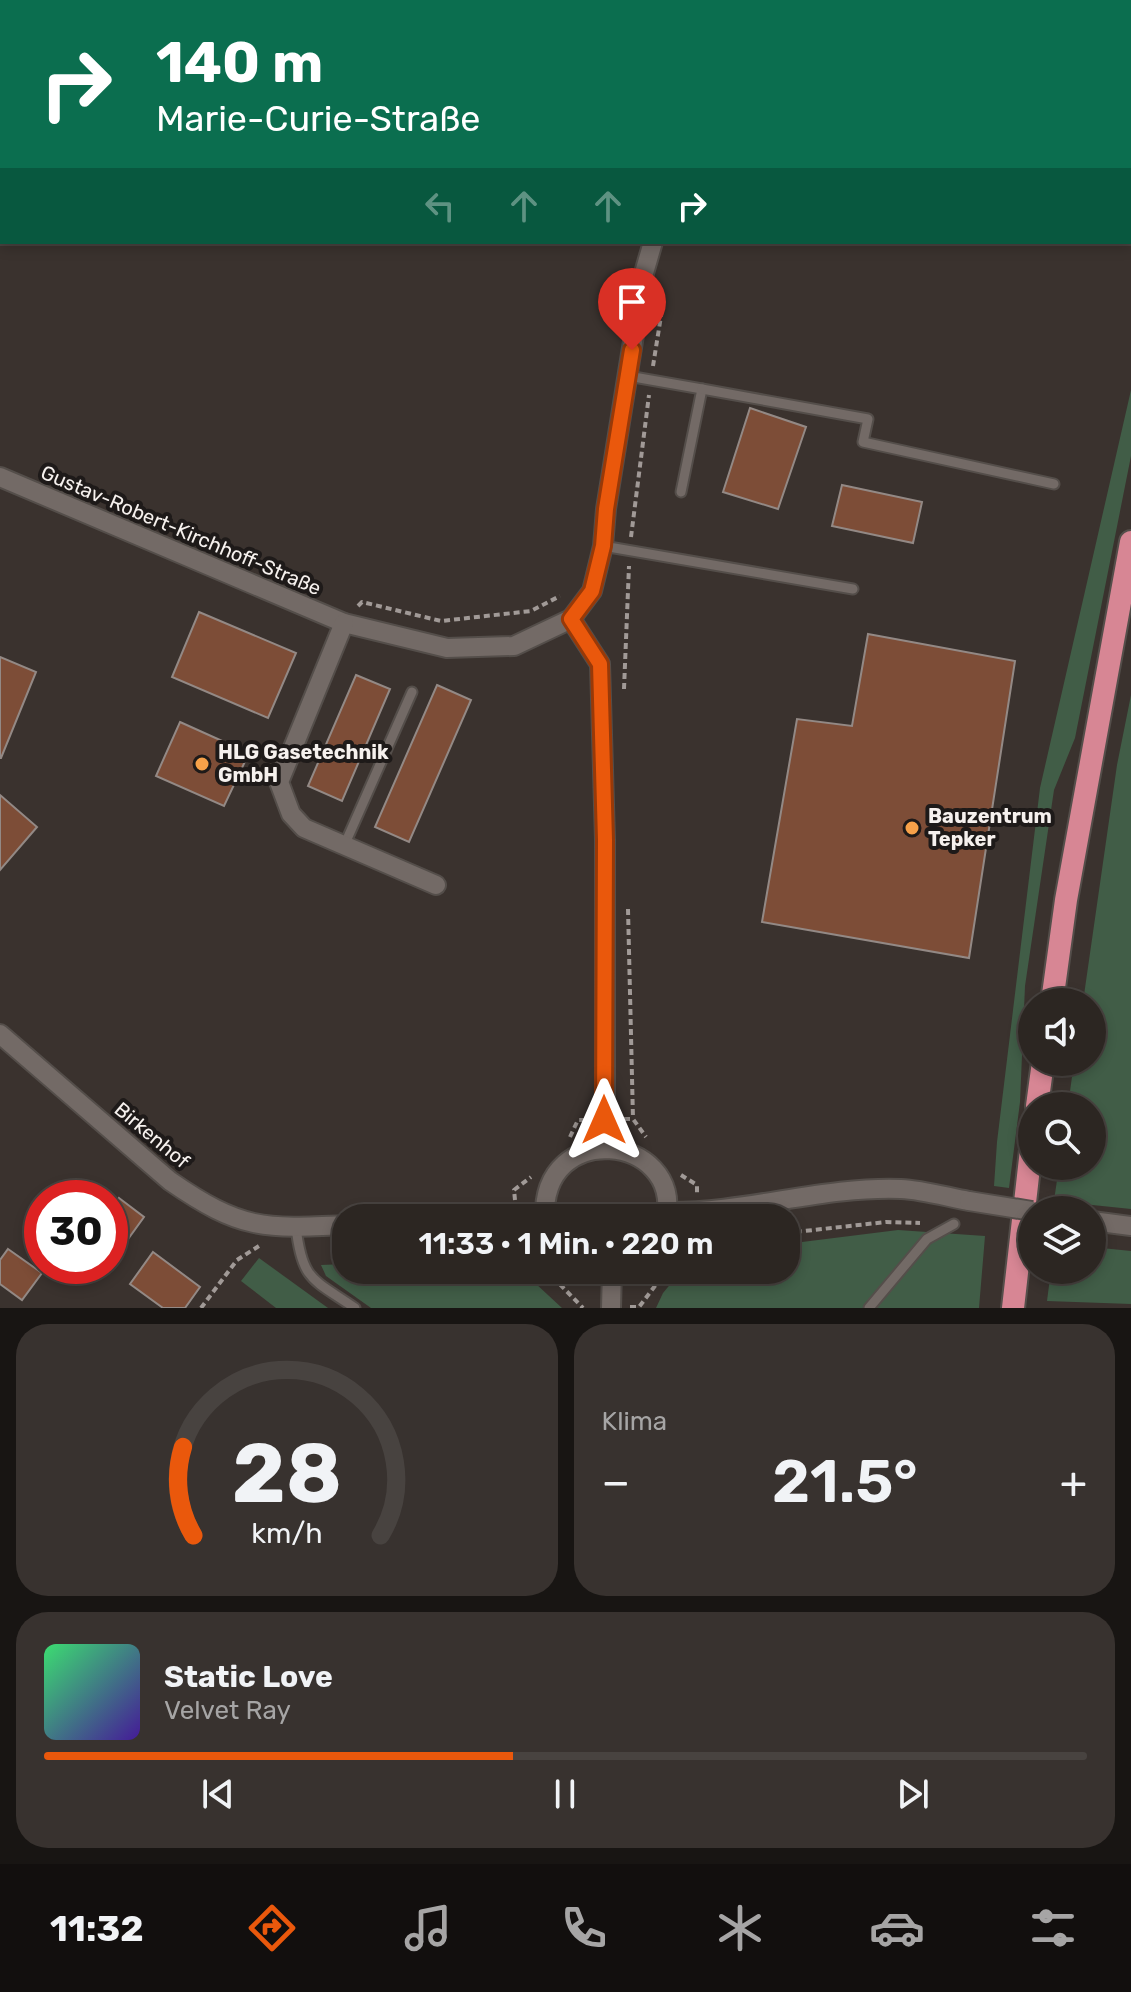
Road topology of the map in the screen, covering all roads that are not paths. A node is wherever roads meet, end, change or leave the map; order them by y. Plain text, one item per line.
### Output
1 (652, 244) edge
2 (628, 376) junction
3 (702, 389) junction
4 (0, 477) edge
5 (1054, 484) dead end
6 (681, 492) dead end
7 (1131, 542) edge
8 (603, 546) junction
9 (853, 589) dead end
10 (571, 619) junction
11 (344, 623) junction
12 (412, 692) dead end
13 (344, 846) junction
14 (436, 885) dead end
15 (1054, 988) edge
16 (2, 1041) edge
17 (605, 1148) junction
18 (1028, 1180) edge
19 (546, 1204) edge
20 (666, 1204) edge
21 (761, 1204) edge
22 (1018, 1209) edge
23 (1106, 1222) edge
24 (954, 1224) road end
25 (332, 1226) edge
26 (1131, 1226) edge
27 (296, 1227) junction
28 (612, 1284) edge
29 (355, 1308) edge
30 (611, 1308) edge
31 (869, 1308) edge
32 (1013, 1308) edge

1 - 2 street
2 - 3 lane
2 - 8 street
3 - 5 lane
3 - 6 lane
4 - 11 street, Gustav-Robert-Kirchhoff-Straße
7 - 15 highway
8 - 9 lane
8 - 10 street
10 - 11 street, Gustav-Robert-Kirchhoff-Straße
10 - 17 street
11 - 13 street
12 - 13 lane
13 - 14 street
16 - 27 street, Birkenhof
17 - 19 street
17 - 20 street
18 - 32 highway
21 - 22 street, bridge
23 - 26 street
24 - 31 lane
25 - 27 street, Birkenhof
27 - 29 lane
28 - 30 street

